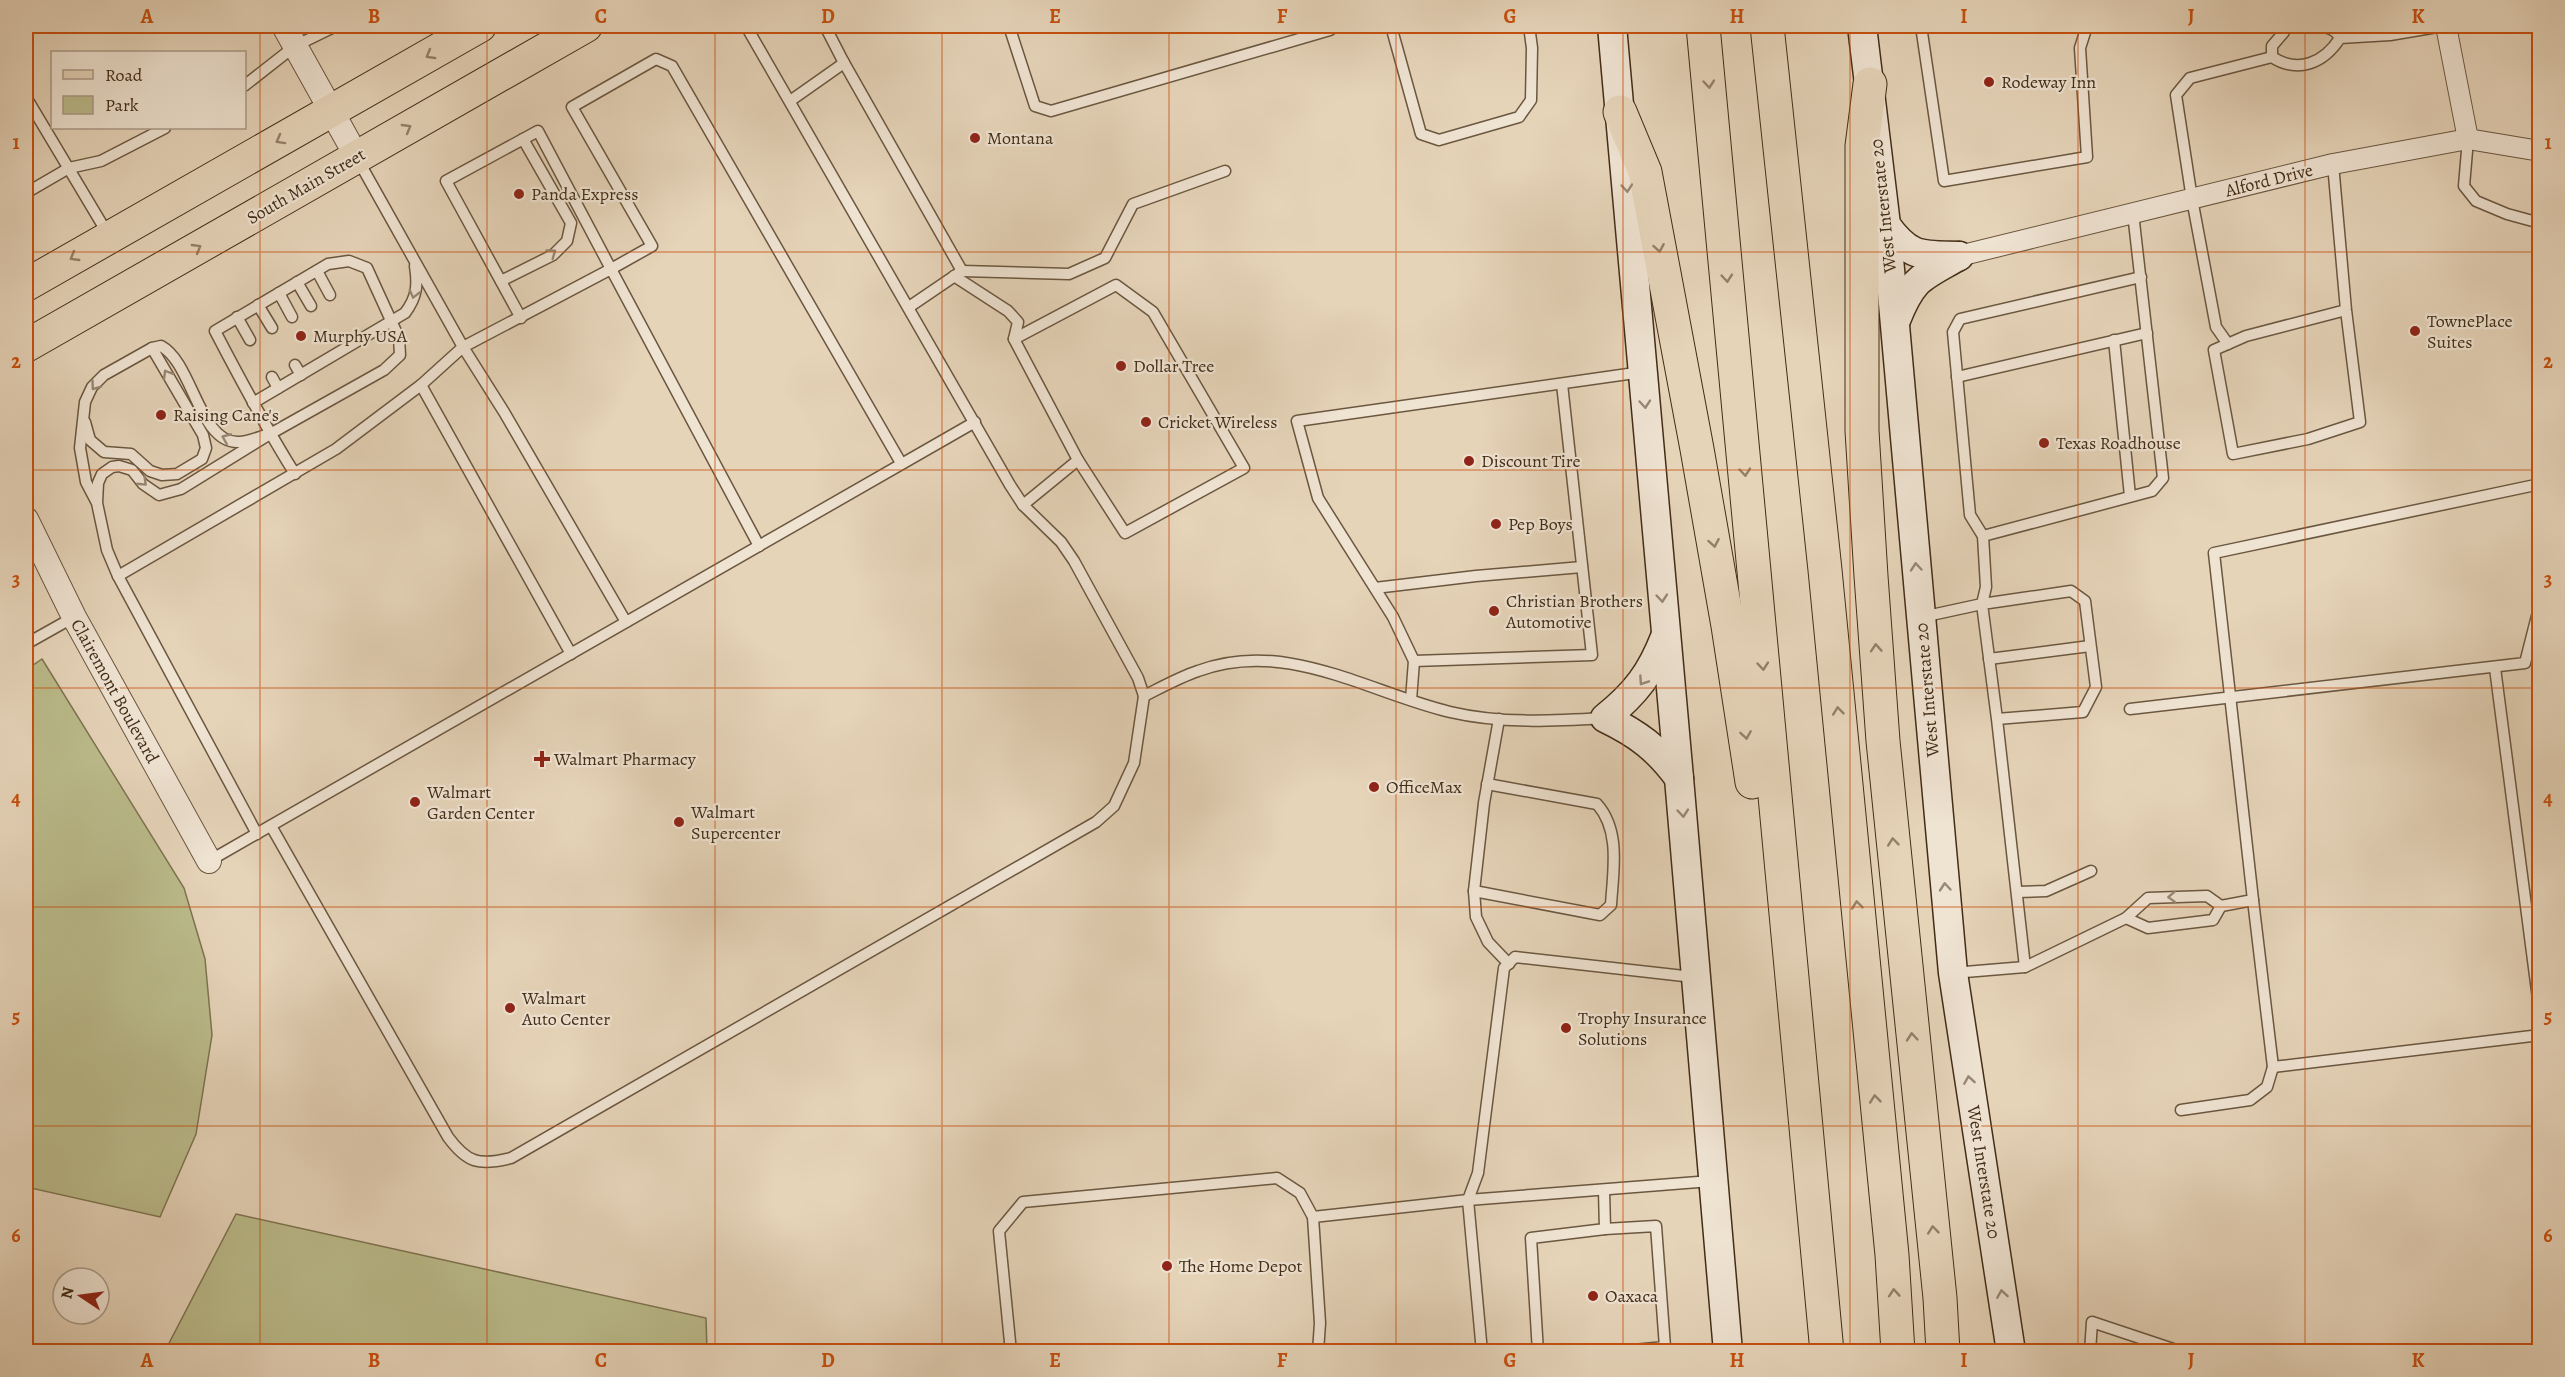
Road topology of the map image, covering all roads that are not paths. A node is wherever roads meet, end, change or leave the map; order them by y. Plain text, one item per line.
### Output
1 (336, 26) edge
2 (480, 26) edge
3 (746, 26) edge
4 (825, 26) edge
5 (1009, 26) edge
6 (1330, 26) edge
7 (1391, 26) edge
8 (1529, 26) edge
9 (1612, 26) edge
10 (1704, 26) edge
11 (1767, 26) edge
12 (1862, 26) edge
13 (1921, 26) edge
14 (2087, 26) edge
15 (2445, 26) edge
16 (2314, 27) dead end
17 (575, 31) edge
18 (2284, 32) dead end
19 (289, 36) edge
20 (2340, 38) junction
21 (2272, 57) junction
22 (843, 61) junction
23 (246, 84) edge
24 (1870, 84) junction
25 (26, 97) edge
26 (790, 101) junction
27 (1620, 111) junction
28 (331, 112) junction
29 (163, 129) edge
30 (523, 139) junction
31 (2468, 139) junction
32 (2540, 151) edge
33 (357, 157) junction
34 (2333, 164) junction
35 (69, 168) junction
36 (1225, 171) dead end
37 (26, 193) edge
38 (2192, 199) junction
39 (2133, 213) junction
40 (2540, 223) edge
41 (1886, 225) junction
42 (109, 236) junction
43 (1959, 256) junction
44 (413, 257) junction
45 (612, 268) junction
46 (316, 271) junction
47 (958, 274) junction
48 (2141, 277) junction
49 (501, 281) junction
50 (297, 282) junction
51 (26, 285) edge
52 (279, 293) junction
53 (330, 295) dead end
54 (258, 305) junction
55 (311, 306) dead end
56 (909, 307) junction
57 (2346, 310) junction
58 (237, 317) junction
59 (292, 317) dead end
60 (521, 318) junction
61 (392, 321) junction
62 (1895, 322) junction
63 (272, 327) dead end
64 (2147, 333) junction
65 (1014, 339) junction
66 (250, 340) dead end
67 (2114, 340) junction
68 (2228, 344) junction
69 (26, 346) edge
70 (463, 347) junction
71 (152, 348) junction
72 (295, 364) dead end
73 (1642, 372) junction
74 (301, 375) junction
75 (272, 377) dead end
76 (1957, 377) junction
77 (1562, 384) junction
78 (421, 385) junction
79 (278, 388) junction
80 (253, 403) junction
81 (83, 416) junction
82 (975, 422) junction
83 (270, 434) junction
84 (1078, 460) junction
85 (901, 463) junction
86 (295, 474) junction
87 (2540, 484) edge
88 (2130, 496) junction
89 (97, 502) junction
90 (1023, 505) junction
91 (26, 519) edge
92 (1983, 536) junction
93 (759, 546) junction
94 (1582, 567) junction
95 (118, 576) junction
96 (1376, 588) junction
97 (1982, 604) junction
98 (2540, 604) edge
99 (74, 617) junction
100 (1920, 617) junction
101 (626, 622) junction
102 (1666, 635) junction
103 (26, 644) edge
104 (2090, 646) junction
105 (571, 654) junction
106 (1989, 659) junction
107 (1414, 661) junction
108 (2495, 668) junction
109 (1144, 696) junction
110 (2230, 698) junction
111 (1411, 700) junction
112 (2130, 709) dead end
113 (1605, 718) junction
114 (1499, 719) junction
115 (1997, 719) junction
116 (1680, 777) junction
117 (1487, 784) junction
118 (271, 826) junction
119 (257, 834) junction
120 (209, 861) joint
121 (2091, 871) dead end
122 (1473, 891) junction
123 (2017, 892) junction
124 (2253, 900) junction
125 (2221, 906) junction
126 (2126, 918) junction
127 (1790, 955) junction
128 (1509, 963) junction
129 (2025, 967) junction
130 (1953, 973) junction
131 (1697, 977) junction
132 (2540, 1014) edge
133 (2540, 1035) edge
134 (2273, 1067) junction
135 (2181, 1110) dead end
136 (1714, 1181) junction
137 (1604, 1190) junction
138 (1468, 1200) junction
139 (1313, 1216) junction
140 (1605, 1229) junction
141 (1622, 1351) edge
142 (1011, 1352) edge
143 (1318, 1352) edge
144 (1482, 1352) edge
145 (1538, 1352) edge
146 (1728, 1352) edge
147 (1827, 1352) edge
148 (1898, 1352) edge
149 (1943, 1352) edge
150 (2011, 1352) edge
151 (2090, 1352) edge
152 (2182, 1352) edge

1 - 19 lane
2 -> 28 main road
3 - 26 lane
4 - 22 lane
5 - 6 lane
7 - 8 lane
9 - 27 main road
10 -> 127 highway
148 -> 11 highway
12 - 24 main road, West Interstate 20
13 - 14 lane
15 - 20 lane
15 - 31 street
16 - 20 lane
33 -> 17 main road, South Main Street
18 - 21 lane
19 - 23 lane
19 - 28 street
20 - 21 lane
21 - 38 lane
22 - 26 lane
22 - 47 lane
24 - 41 main road, West Interstate 20
149 -> 24 highway
25 - 35 lane
26 - 56 lane
27 -> 73 main road
27 -> 127 highway
28 - 33 street
28 -> 42 main road
29 - 35 lane
30 - 45 lane
49 -> 30 lane
30 - 49 lane
31 - 32 street, Alford Drive
31 - 34 street, Alford Drive
31 - 40 lane
33 - 44 lane
69 -> 33 main road, South Main Street
34 - 38 street, Alford Drive
34 - 57 lane
35 - 37 lane
35 - 42 lane
36 - 47 lane
38 - 39 street, Alford Drive
38 - 68 lane
39 - 43 street, Alford Drive
39 - 48 lane
41 - 43 main road
41 - 62 main road, West Interstate 20
42 -> 51 main road
43 - 62 main road
44 -> 61 lane
44 - 70 lane
45 - 60 lane
45 - 85 lane
45 - 93 lane
46 - 50 lane
46 - 53 lane
46 - 61 lane
47 - 56 lane
47 - 65 lane
48 - 64 lane
48 - 76 lane
49 - 60 lane
50 - 52 lane
50 - 55 lane
52 - 54 lane
52 - 59 lane
54 - 58 lane
54 - 63 lane
56 - 82 lane
57 - 68 lane
57 - 68 lane
58 - 66 lane
58 - 80 lane
60 - 70 lane
61 - 74 lane
61 - 83 lane
100 -> 62 main road, West Interstate 20
64 - 67 lane
64 - 88 lane
65 - 84 lane
65 - 84 lane
67 - 76 lane
67 - 88 lane
70 - 78 lane
70 - 101 lane
71 -> 81 lane
81 -> 71 lane
83 -> 71 lane
72 - 74 lane
73 - 77 lane
73 -> 102 main road
74 - 79 lane
75 - 79 lane
76 - 92 lane
77 - 94 lane
77 - 96 lane
78 - 86 lane
78 - 105 lane
79 - 80 lane
80 - 83 lane
81 - 89 lane
82 - 85 lane
82 - 90 lane
83 - 86 lane
89 -> 83 lane
84 - 90 lane
85 - 93 lane
86 - 95 lane
87 - 110 lane
88 - 92 lane
89 - 95 lane
90 - 109 lane
91 - 99 street, Clairemont Boulevard
92 - 97 lane
93 - 101 lane
94 - 96 lane
94 - 107 lane
95 - 119 lane
96 - 107 lane
97 - 100 lane
97 - 104 lane
97 - 106 lane
98 - 108 lane
99 - 103 lane
99 - 120 street, Clairemont Boulevard
130 -> 100 main road, West Interstate 20
101 - 105 lane
102 -> 113 main road
102 - 116 main road
104 - 106 lane
104 - 115 lane
105 - 118 lane
106 - 115 lane
107 - 111 lane
108 - 110 lane
108 - 132 lane
109 - 111 lane
109 - 118 lane
110 - 112 lane
110 - 124 lane
111 - 114 lane
113 - 114 lane
113 - 116 main road
114 - 117 lane
115 - 123 lane
116 -> 131 main road
117 - 122 lane
117 - 122 lane
118 - 119 lane
119 - 120 lane
121 - 123 lane
122 - 128 lane
123 - 129 lane
124 - 125 lane
124 - 134 lane
125 - 126 lane
125 -> 126 lane
126 - 129 lane
127 - 147 highway
128 - 131 lane
128 - 138 lane
129 - 130 lane
150 -> 130 main road, West Interstate 20
131 - 136 main road
133 - 134 lane
134 - 135 lane
136 - 137 lane
136 - 146 main road
137 - 138 lane
137 - 140 lane
138 - 139 lane
138 - 144 lane
139 - 142 lane
139 - 143 lane
140 - 141 lane
140 - 145 lane
151 - 152 lane

